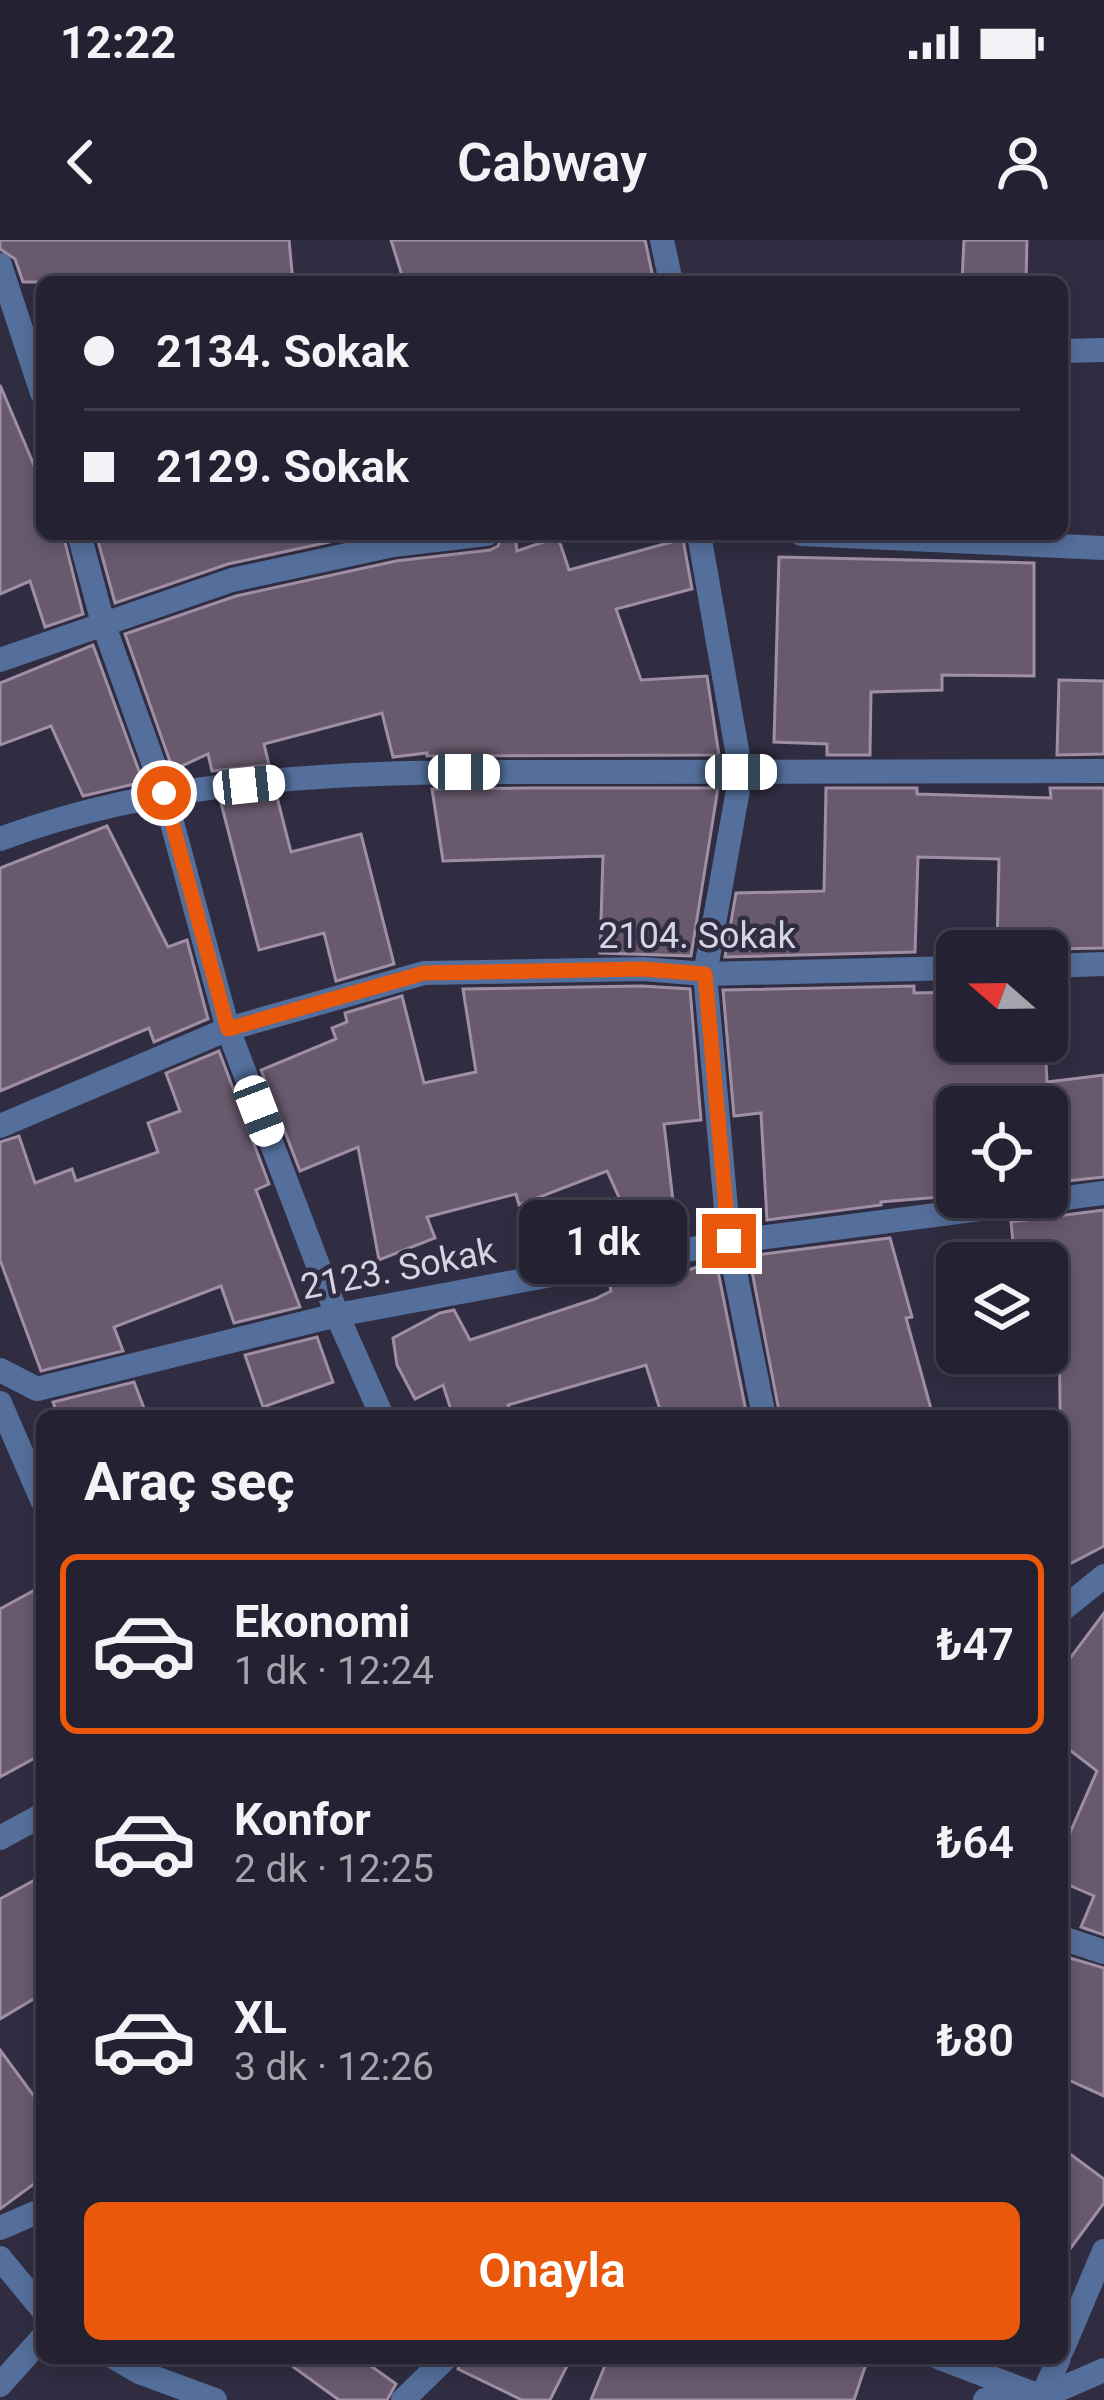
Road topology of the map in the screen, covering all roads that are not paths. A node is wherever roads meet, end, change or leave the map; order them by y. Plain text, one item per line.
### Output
1 (662, 240) edge
2 (0, 265) edge
3 (670, 276) edge
4 (1104, 350) edge
5 (1068, 351) edge
6 (36, 375) edge
7 (82, 540) edge
8 (436, 540) edge
9 (700, 540) edge
10 (931, 540) edge
11 (1104, 548) edge
12 (103, 622) junction
13 (0, 660) edge
14 (1104, 771) edge
15 (741, 772) junction
16 (164, 793) junction
17 (0, 839) edge
18 (1104, 964) edge
19 (1068, 965) edge
20 (936, 968) edge
21 (705, 974) junction
22 (228, 1029) junction
23 (0, 1126) edge
24 (1104, 1193) edge
25 (729, 1241) junction
26 (337, 1315) junction
27 (0, 1370) edge
28 (0, 1403) edge
29 (379, 1410) edge
30 (763, 1410) edge
31 (36, 1486) edge
32 (1104, 1576) edge
33 (1068, 1605) edge
34 (36, 1818) edge
35 (0, 1838) edge
36 (1068, 1940) edge
37 (1104, 1952) edge
38 (36, 2213) edge
39 (0, 2228) edge
40 (1104, 2251) edge
41 (0, 2258) edge
42 (36, 2302) edge
43 (1068, 2335) edge
44 (36, 2345) edge
45 (125, 2364) edge
46 (440, 2364) edge
47 (956, 2364) edge
48 (1056, 2364) edge
49 (1104, 2370) edge
50 (0, 2385) edge
51 (1042, 2397) junction
52 (215, 2400) edge
53 (403, 2400) edge
54 (985, 2400) edge

1 - 3 street
2 - 6 street
4 - 5 street
7 - 12 street
8 - 12 street
9 - 15 street
10 - 11 street
12 - 13 street
12 - 16 street
14 - 15 street
15 - 16 street
15 - 21 street
16 - 17 street
16 - 22 street
18 - 19 street
20 - 21 street, 2104. Sokak
21 - 22 street, 2104. Sokak
21 - 25 street
22 - 23 street, 2104. Sokak
22 - 26 street
24 - 25 street, 2123. Sokak
25 - 26 street, 2123. Sokak
25 - 30 street
26 - 27 street, 2123. Sokak
26 - 29 street
28 - 31 street
32 - 33 street
34 - 35 street
36 - 37 street
38 - 39 street
40 - 43 street
41 - 42 street
44 - 50 street
45 - 52 street
46 - 53 street
47 - 51 street
48 - 51 street
49 - 51 street
51 - 54 street

